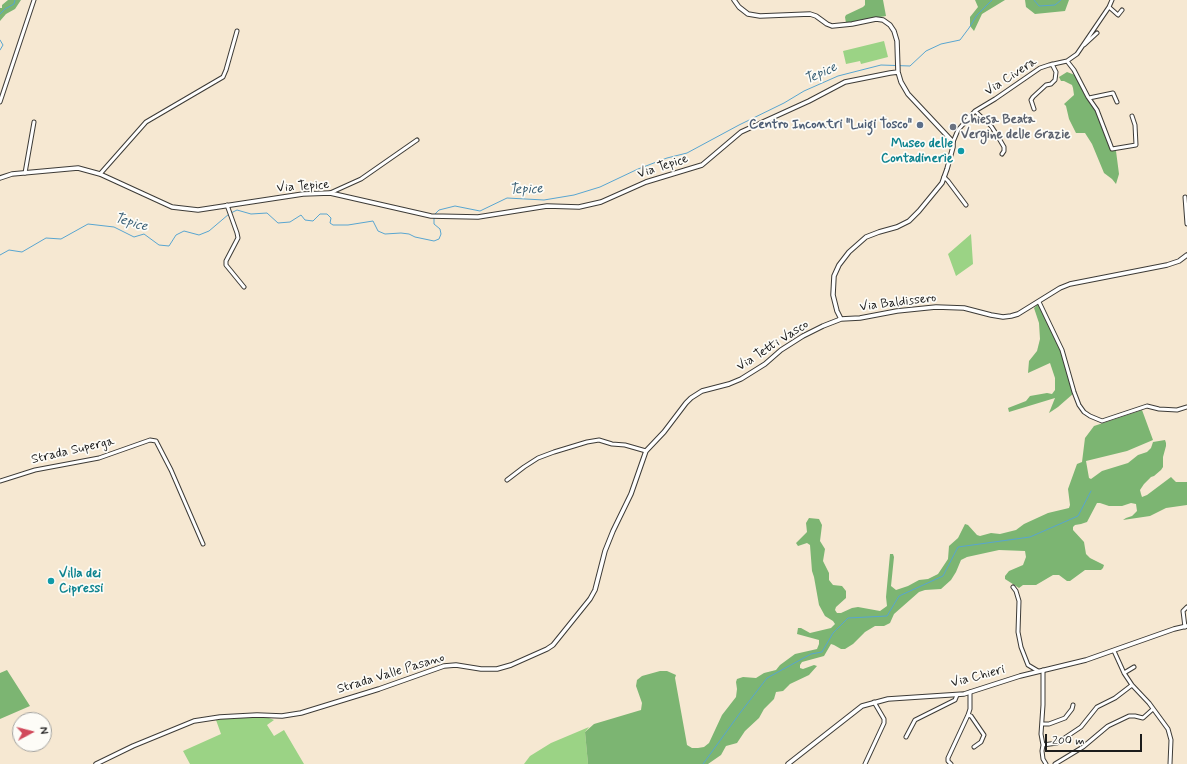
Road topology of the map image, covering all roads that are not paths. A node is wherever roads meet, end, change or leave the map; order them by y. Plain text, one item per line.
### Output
1 (34, 0) edge
2 (734, 0) edge
3 (1112, 0) edge
4 (1109, 7) junction
5 (1122, 10) dead end
6 (237, 31) dead end
7 (1097, 33) dead end
8 (1080, 49) junction
9 (1067, 61) junction
10 (1052, 64) junction
11 (898, 71) junction
12 (1089, 98) junction
13 (0, 102) edge
14 (1117, 102) dead end
15 (1034, 109) dead end
16 (975, 111) junction
17 (1132, 116) dead end
18 (34, 122) dead end
19 (417, 140) dead end
20 (953, 142) junction
21 (1002, 154) dead end
22 (25, 173) junction
23 (100, 174) junction
24 (944, 177) junction
25 (0, 178) edge
26 (330, 193) junction
27 (1185, 196) dead end
28 (227, 205) junction
29 (966, 205) dead end
30 (1187, 224) edge
31 (1187, 255) edge
32 (244, 287) dead end
33 (1039, 302) junction
34 (841, 319) junction
35 (1187, 407) edge
36 (646, 451) junction
37 (507, 480) dead end
38 (0, 481) edge
39 (203, 544) dead end
40 (1013, 587) dead end
41 (1187, 608) edge
42 (1186, 626) edge
43 (1114, 651) junction
44 (1134, 667) dead end
45 (1043, 670) junction
46 (1038, 671) junction
47 (1124, 673) junction
48 (1132, 685) junction
49 (970, 692) junction
50 (957, 695) junction
51 (874, 702) junction
52 (1073, 705) dead end
53 (1153, 709) junction
54 (968, 715) junction
55 (1042, 724) junction
56 (906, 737) dead end
57 (1043, 745) junction
58 (974, 747) dead end
59 (96, 764) edge
60 (788, 764) edge
61 (865, 764) edge
62 (951, 764) edge
63 (1046, 764) edge
64 (1055, 764) edge
65 (1170, 764) edge

1 - 13 street
2 - 11 street
3 - 4 street
4 - 5 street
4 - 8 street
6 - 23 street
7 - 8 street
8 - 9 street
9 - 10 street, Via Civera
9 - 12 street
10 - 15 street
10 - 16 street, Via Civera
11 - 20 street
11 - 26 street, Via Tepice
12 - 14 street
12 - 17 street
16 - 20 street, Via Civera
16 - 21 street
18 - 22 street
19 - 26 street
20 - 24 street
22 - 23 street, Via Tepice
22 - 25 street, Via Tepice
23 - 28 street, Via Tepice
24 - 29 street
24 - 34 street
26 - 28 street, Via Tepice
27 - 30 street
28 - 32 street
31 - 33 street, Via Baldissero
33 - 34 street, Via Baldissero
33 - 35 street
34 - 36 street, Via Tetti Vasco
36 - 37 street
36 - 59 street, Strada Valle Pasano
38 - 39 street, Strada Superga
40 - 46 street
41 - 42 street
42 - 43 street, Via Chieri
43 - 45 street, Via Chieri
43 - 47 street
44 - 47 street
45 - 46 street, Via Chieri
45 - 55 street
46 - 49 street, Via Chieri
47 - 48 street
48 - 53 street
48 - 57 street
49 - 50 street, Via Chieri
49 - 54 street
50 - 51 street, Via Chieri
50 - 56 street
51 - 60 street, Via Chieri
51 - 61 street
52 - 55 street
53 - 64 street
53 - 65 street
54 - 58 street
54 - 62 street
55 - 57 street
57 - 63 street

